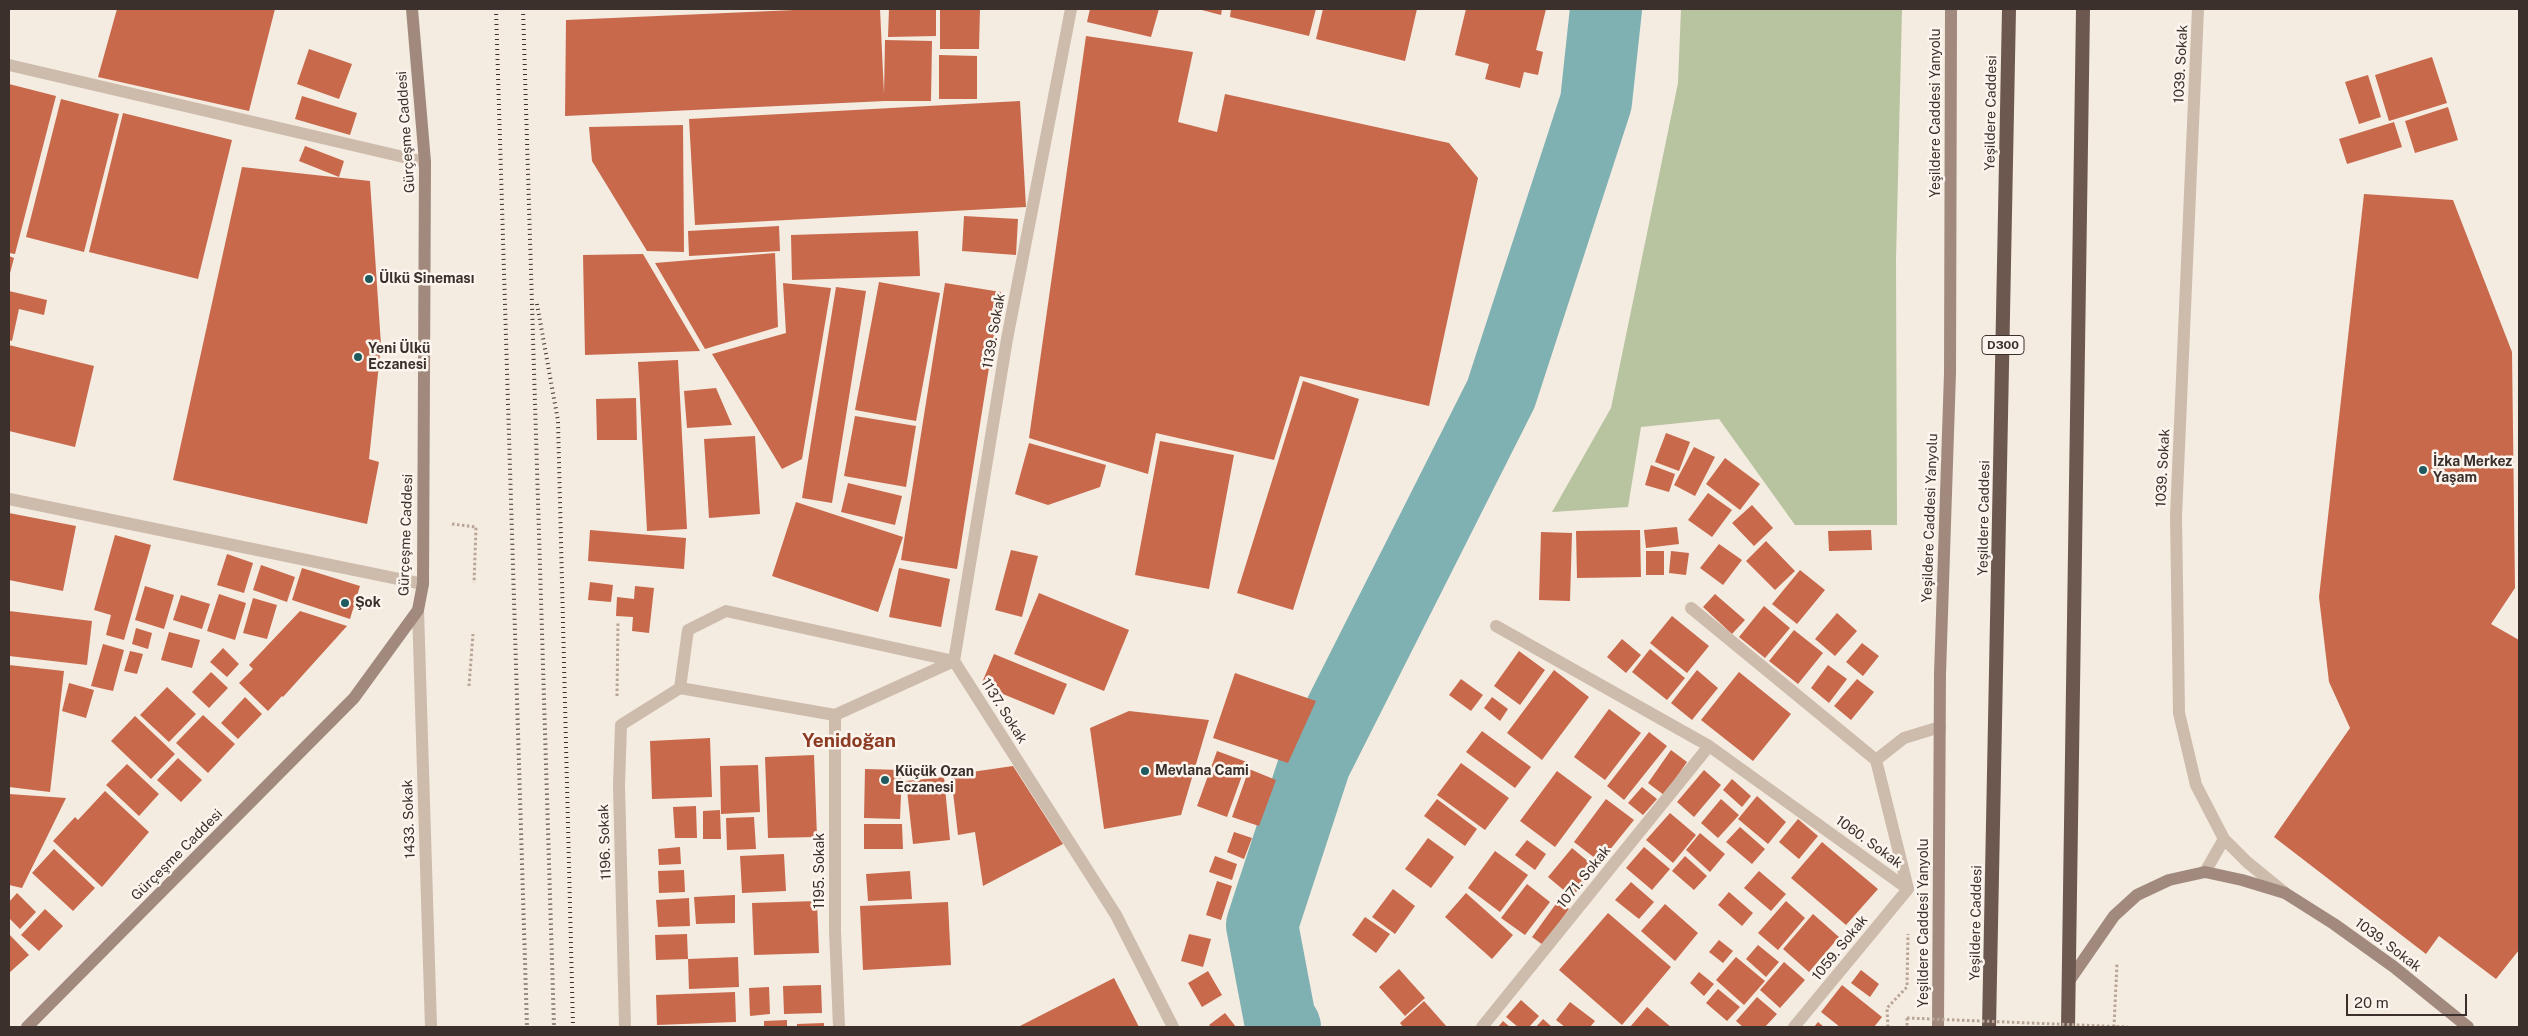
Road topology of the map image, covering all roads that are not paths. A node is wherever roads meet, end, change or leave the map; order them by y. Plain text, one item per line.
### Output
1 (412, 9) edge
2 (1071, 9) edge
3 (1951, 9) edge
4 (2009, 9) edge
5 (2083, 9) edge
6 (2198, 9) edge
7 (9, 65) edge
8 (425, 162) junction
9 (9, 499) edge
10 (422, 584) junction
11 (1691, 608) dead end
12 (418, 610) junction
13 (1496, 626) dead end
14 (954, 661) junction
15 (680, 688) junction
16 (835, 715) junction
17 (1940, 727) junction
18 (1709, 746) junction
19 (1876, 760) junction
20 (2224, 838) junction
21 (2205, 872) junction
22 (1908, 889) junction
23 (2285, 893) junction
24 (2069, 981) junction
25 (27, 1027) edge
26 (431, 1027) edge
27 (625, 1027) edge
28 (839, 1027) edge
29 (1173, 1027) edge
30 (1482, 1027) edge
31 (1794, 1027) edge
32 (1938, 1027) edge
33 (1989, 1027) edge
34 (2068, 1027) edge
35 (2468, 1027) edge

1 - 8 main road, Gürçeşme Caddesi
2 - 14 street, 1139. Sokak
3 - 17 main road, Yeşildere Caddesi Yanyolu
4 - 33 highway, Yeşildere Caddesi / D300
5 - 24 highway
6 - 20 street, 1039. Sokak
7 - 8 street
8 - 10 main road, Gürçeşme Caddesi
9 - 10 street
10 - 12 main road, Gürçeşme Caddesi
11 - 19 street
12 - 25 main road, Gürçeşme Caddesi
12 - 26 street, 1433. Sokak
13 - 18 street, 1060. Sokak
14 - 15 street
14 - 16 street
14 - 29 street, 1137. Sokak
15 - 16 street
15 - 27 street, 1196. Sokak
16 - 28 street, 1195. Sokak
17 - 19 street
17 - 32 main road, Yeşildere Caddesi Yanyolu
18 - 22 street, 1060. Sokak
18 - 30 street, 1071. Sokak
19 - 22 street, 1060. Sokak
20 - 21 street
20 - 23 street, 1039. Sokak
21 - 23 main road, 1039. Sokak
21 - 24 main road, 1039. Sokak
22 - 31 street, 1059. Sokak
23 - 35 main road, 1039. Sokak
24 - 34 highway

